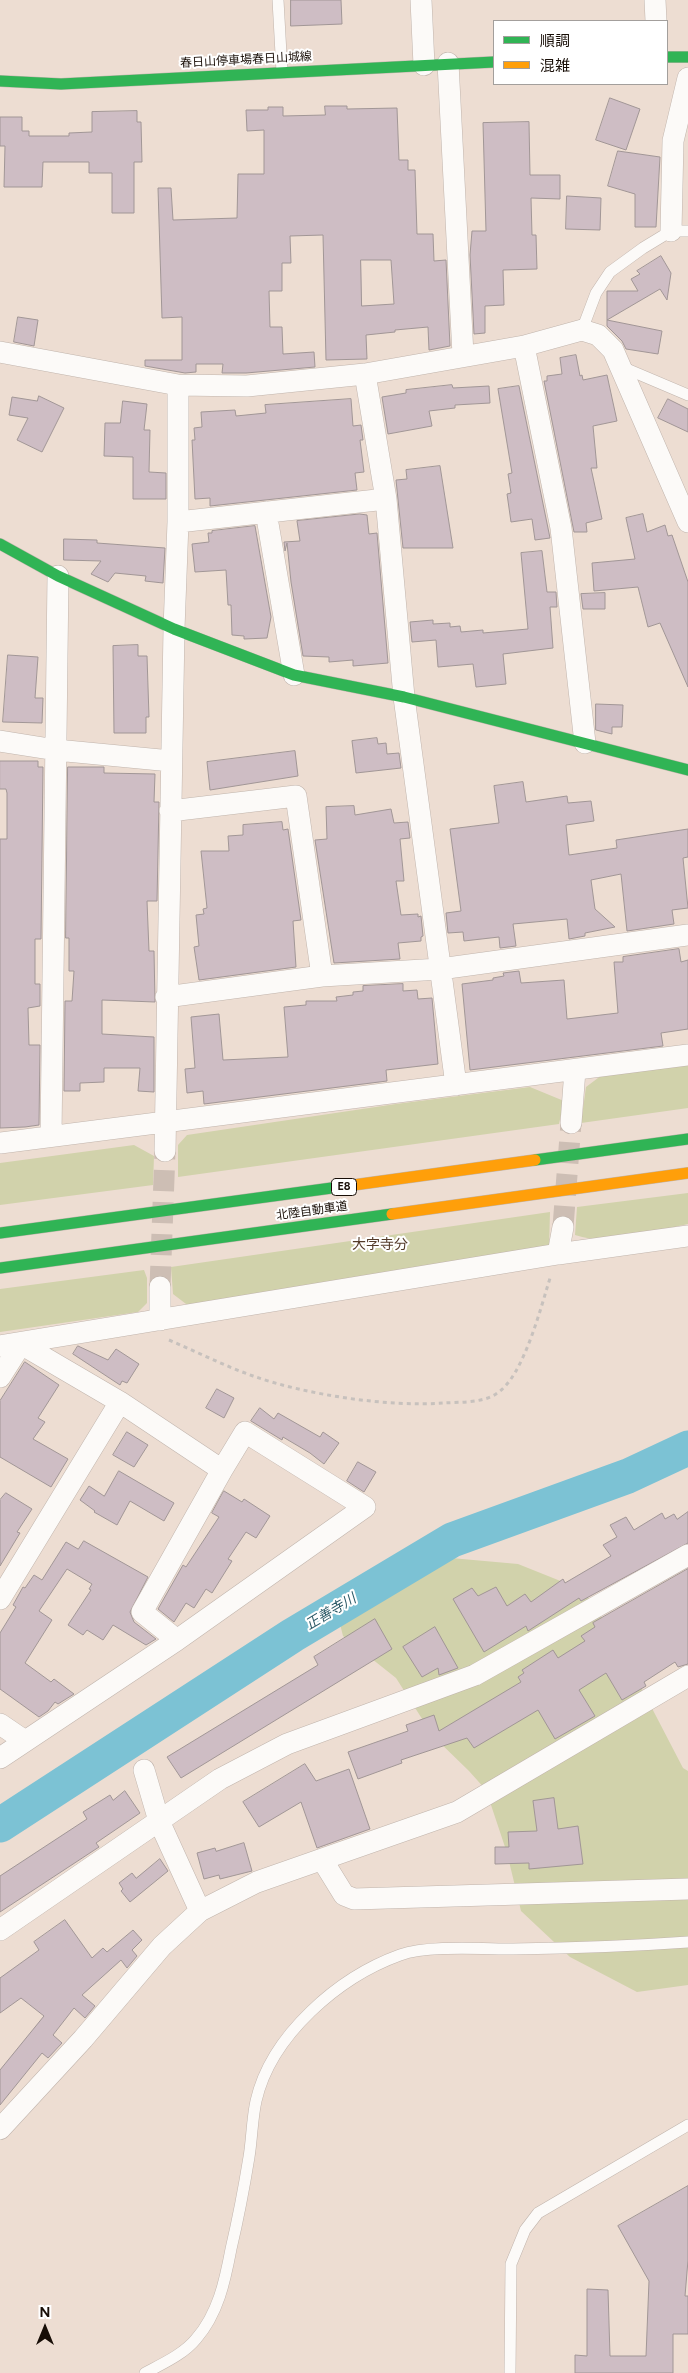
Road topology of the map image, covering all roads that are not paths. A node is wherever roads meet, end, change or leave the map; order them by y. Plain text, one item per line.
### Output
1 (278, 0) edge
2 (421, 0) edge
3 (655, 0) edge
4 (656, 20) edge
5 (668, 57) edge
6 (688, 57) edge
7 (493, 62) edge
8 (448, 63) junction
9 (424, 65) junction
10 (282, 72) junction
11 (688, 78) edge
12 (0, 81) edge
13 (679, 231) edge
14 (582, 330) junction
15 (524, 346) junction
16 (0, 352) edge
17 (463, 355) junction
18 (620, 366) junction
19 (365, 374) junction
20 (178, 384) junction
21 (688, 395) edge
22 (386, 499) junction
23 (266, 512) junction
24 (178, 522) junction
25 (688, 522) edge
26 (0, 544) edge
27 (58, 576) junction
28 (174, 629) junction
29 (294, 675) junction
30 (404, 697) junction
31 (0, 741) edge
32 (585, 743) junction
33 (56, 750) junction
34 (172, 761) junction
35 (688, 770) edge
36 (170, 811) junction
37 (688, 935) edge
38 (440, 969) junction
39 (322, 976) junction
40 (166, 997) junction
41 (688, 1055) edge
42 (575, 1070) junction
43 (456, 1085) junction
44 (164, 1122) junction
45 (571, 1123) tunnel mouth
46 (51, 1136) junction
47 (688, 1139) edge
48 (0, 1143) edge
49 (165, 1151) tunnel mouth
50 (688, 1172) edge
51 (562, 1227) tunnel mouth
52 (0, 1233) edge
53 (688, 1236) edge
54 (558, 1254) junction
55 (0, 1268) edge
56 (160, 1287) tunnel mouth
57 (160, 1320) junction
58 (21, 1344) junction
59 (0, 1346) edge
60 (0, 1377) edge
61 (120, 1402) junction
62 (222, 1470) junction
63 (688, 1555) edge
64 (0, 1599) edge
65 (177, 1640) junction
66 (688, 1676) edge
67 (0, 1724) edge
68 (25, 1741) junction
69 (0, 1758) edge
70 (144, 1770) dead end
71 (159, 1821) junction
72 (323, 1861) junction
73 (688, 1889) edge
74 (200, 1911) junction
75 (0, 1930) edge
76 (688, 1942) edge
77 (688, 2125) edge
78 (0, 2128) edge
79 (145, 2373) edge
80 (510, 2373) edge

1 - 10 lane
2 - 9 street
3 - 4 street
5 - 6 main road
7 - 8 main road, 春日山停車場春日山城線
8 - 9 main road, 春日山停車場春日山城線
8 - 17 street
9 - 10 main road, 春日山停車場春日山城線
10 - 12 main road, 春日山停車場春日山城線
11 - 13 street
13 - 14 lane
14 - 15 street
14 - 18 street
15 - 17 street
15 - 32 street
16 - 20 street
17 - 19 street
18 - 21 lane
18 - 25 street
19 - 20 street
19 - 22 street
20 - 24 street
22 - 23 street
22 - 30 street
23 - 24 street
23 - 29 street
24 - 28 street
26 - 27 main road
27 - 28 main road
27 - 33 street
28 - 29 main road
28 - 34 street
29 - 30 main road
30 - 32 main road
30 - 38 street
31 - 33 street
32 - 35 main road
33 - 34 street
33 - 46 street
34 - 36 street
36 - 39 street
36 - 40 street
37 - 38 street
38 - 39 street
38 - 43 street
39 - 40 street
40 - 44 street
41 - 42 street
42 - 43 street
42 - 45 street
43 - 44 street
44 - 46 street
44 - 49 street
46 - 48 street
47 - 52 main road, 北陸自動車道 / E8
50 - 55 main road, 北陸自動車道
51 - 54 street
53 - 54 street
54 - 57 street
56 - 57 street
57 - 58 street
58 - 59 street
58 - 60 street
58 - 61 street
61 - 62 street
61 - 64 street
62 - 65 street
62 - 65 street
63 - 71 street
65 - 68 street
66 - 72 street
67 - 68 street
68 - 69 street
70 - 71 street
71 - 74 street
71 - 75 street
72 - 73 street
72 - 74 street
74 - 78 street
76 - 79 lane
77 - 80 lane

